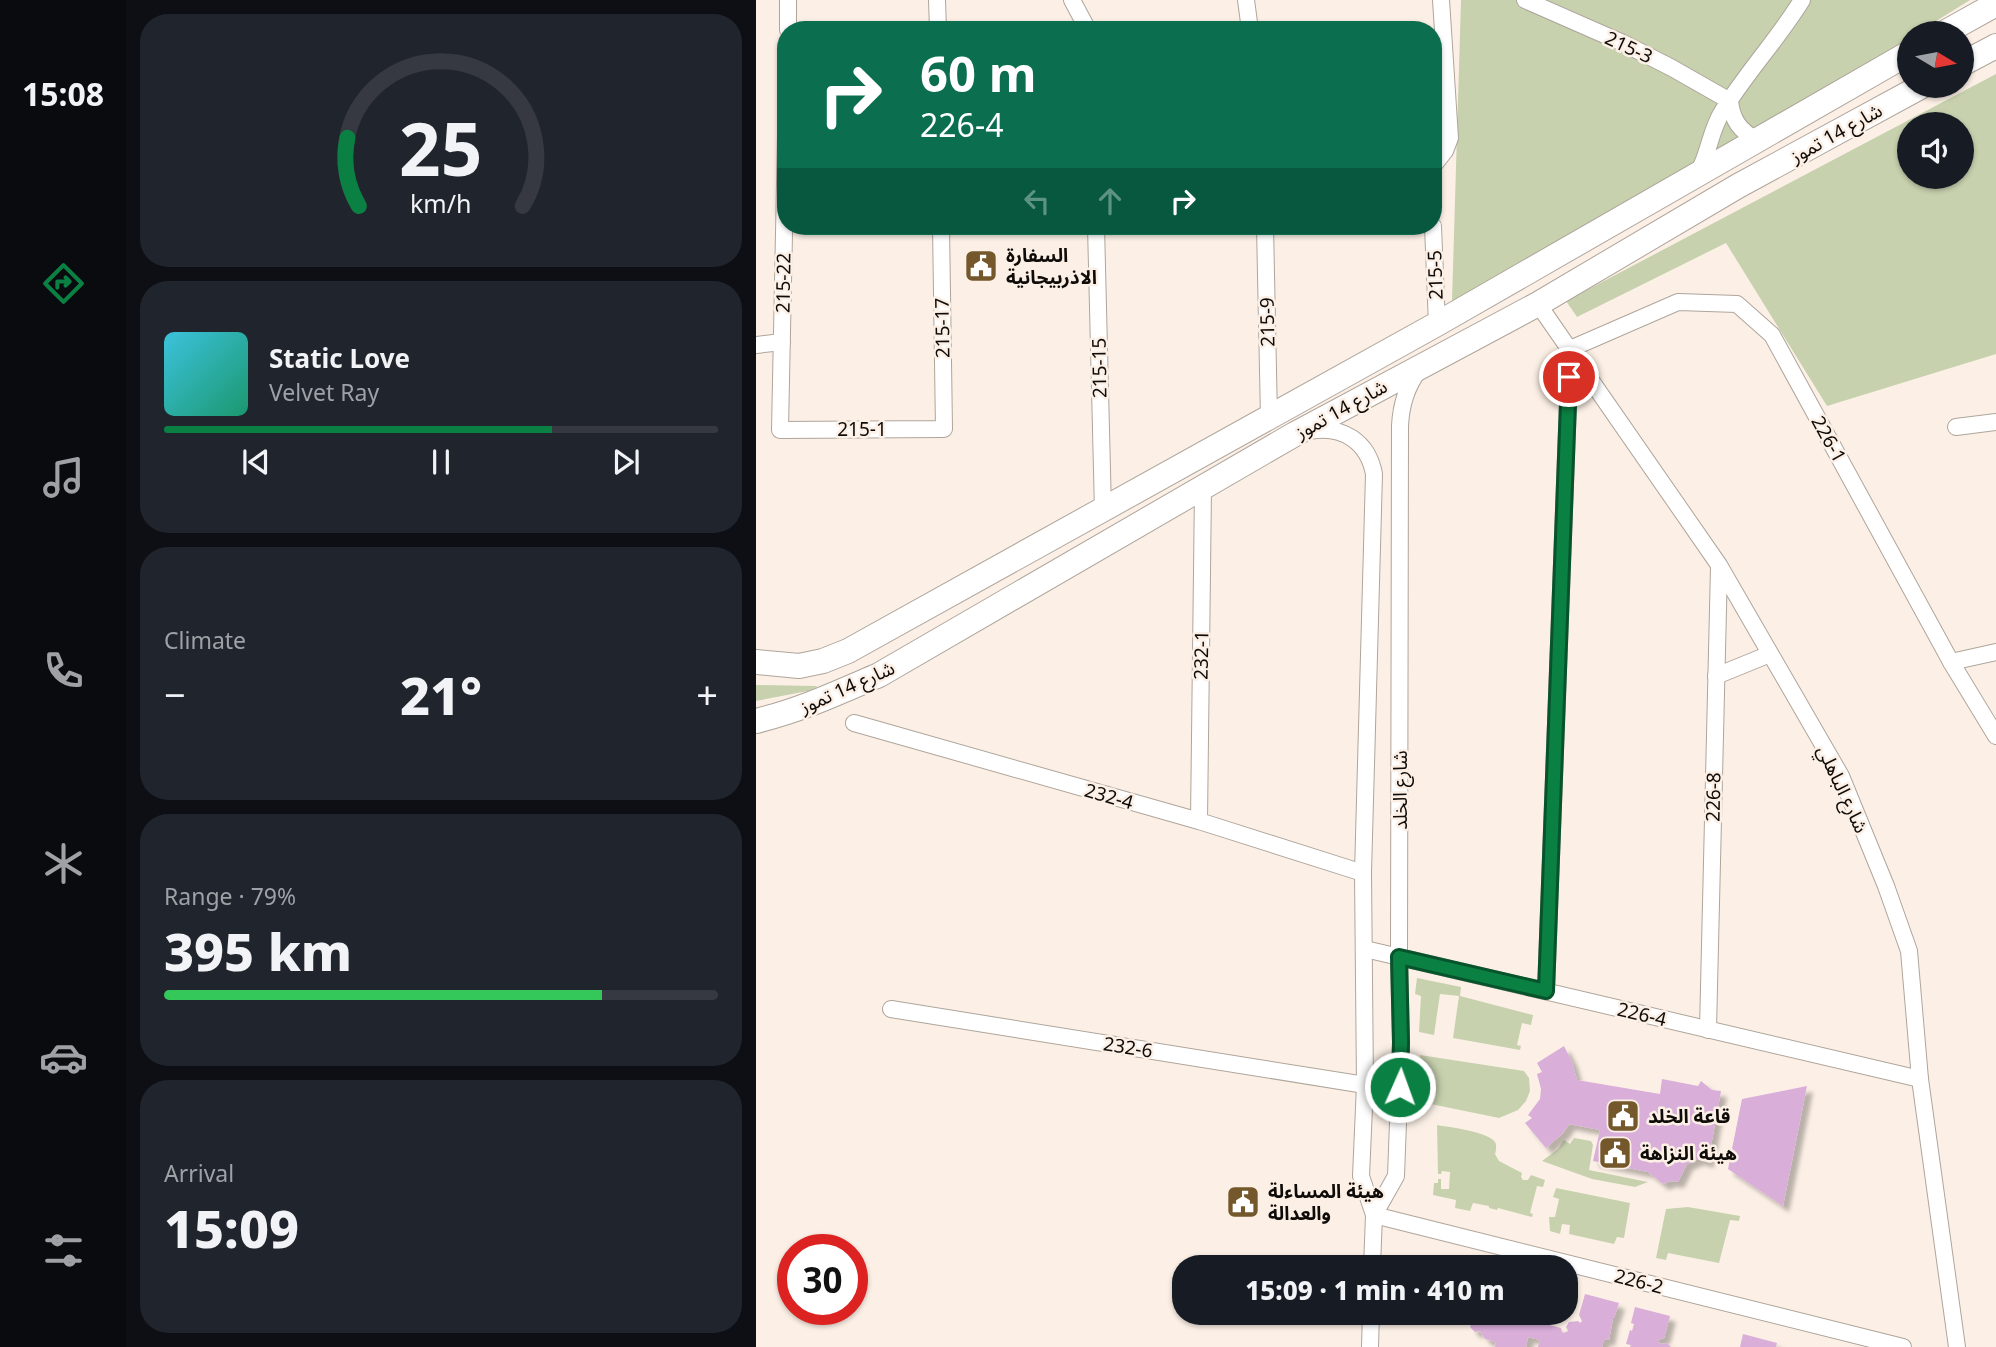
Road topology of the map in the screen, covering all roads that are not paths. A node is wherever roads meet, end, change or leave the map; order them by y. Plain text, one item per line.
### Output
1 (788, 0) edge
2 (937, 0) edge
3 (1072, 0) edge
4 (1245, 0) edge
5 (1441, 0) edge
6 (1525, 0) edge
7 (1802, 0) edge
8 (1996, 4) edge
9 (788, 21) edge
10 (937, 21) edge
11 (1083, 21) edge
12 (1248, 21) edge
13 (1966, 21) edge
14 (1996, 46) edge
15 (1974, 58) edge
16 (1897, 60) edge
17 (1900, 98) edge
18 (1730, 101) junction
19 (1758, 140) junction
20 (1442, 155) edge
21 (1694, 178) junction
22 (784, 235) edge
23 (941, 235) edge
24 (1096, 235) edge
25 (1265, 235) edge
26 (1433, 235) edge
27 (1538, 304) junction
28 (1437, 324) junction
29 (782, 342) junction
30 (756, 345) edge
31 (1570, 349) junction
32 (1423, 365) junction
33 (1269, 418) junction
34 (1996, 422) edge
35 (1956, 427) dead end
36 (944, 429) joint
37 (780, 430) joint
38 (1296, 434) junction
39 (1203, 488) junction
40 (1102, 511) junction
41 (1719, 565) junction
42 (756, 647) edge
43 (1996, 652) edge
44 (1770, 654) junction
45 (756, 662) edge
46 (1951, 662) junction
47 (799, 666) junction
48 (1716, 676) junction
49 (791, 712) junction
50 (756, 721) edge
51 (854, 723) dead end
52 (756, 732) edge
53 (1996, 736) edge
54 (1199, 821) junction
55 (1363, 873) junction
56 (1365, 949) junction
57 (1399, 957) junction
58 (1546, 991) junction
59 (891, 1009) dead end
60 (1708, 1030) junction
61 (1920, 1080) junction
62 (1364, 1085) junction
63 (1374, 1215) junction
64 (1372, 1255) edge
65 (1371, 1325) edge
66 (1370, 1347) edge
67 (1903, 1347) edge
68 (1957, 1347) edge

1 - 9 street
2 - 10 street
3 - 11 street
4 - 12 street
5 - 20 street
6 - 18 street, 215-3
7 - 18 street
8 - 13 main road
14 - 15 main road
16 - 19 main road, شارع 14 تموز
17 - 27 main road, شارع 14 تموز
18 - 19 street
18 - 21 street
19 - 21 main road, شارع 14 تموز
21 - 28 main road, شارع 14 تموز
22 - 29 street, 215-22
23 - 36 street, 215-17
24 - 40 street, 215-15
25 - 33 street, 215-9
26 - 28 street, 215-5
27 - 31 street, شارع الباهلي
27 - 32 main road, شارع 14 تموز
28 - 33 main road, شارع 14 تموز
29 - 30 street
29 - 37 street, 215-22
31 - 41 street, شارع الباهلي
31 - 46 street, 226-1
31 - 58 street
32 - 38 main road, شارع 14 تموز
32 - 57 street, شارع الخلد
33 - 40 main road, شارع 14 تموز
34 - 35 street
36 - 37 street, 215-1
38 - 39 main road, شارع 14 تموز
38 - 55 street, شارع الخلد
39 - 49 main road, شارع 14 تموز
39 - 54 street, 232-1
40 - 47 main road, شارع 14 تموز
41 - 44 street, شارع الباهلي
41 - 48 street, 226-8
42 - 47 main road
43 - 46 street
44 - 48 street
44 - 61 street, شارع الباهلي
45 - 47 main road, شارع 14 تموز
46 - 53 street, 226-1
48 - 60 street, 226-8
49 - 50 main road, شارع 14 تموز
49 - 52 main road
51 - 54 street, 232-4
54 - 55 street, 232-4
55 - 56 street, شارع الخلد
56 - 57 street, 226-4
56 - 62 street, شارع الخلد
57 - 58 street, 226-4
57 - 63 street, شارع الخلد
58 - 60 street, 226-4
59 - 62 street, 232-6
60 - 61 street, 226-4
61 - 68 street, شارع الباهلي
62 - 63 street, شارع الخلد
63 - 64 street, شارع الخلد
63 - 67 street, 226-2
65 - 66 street

